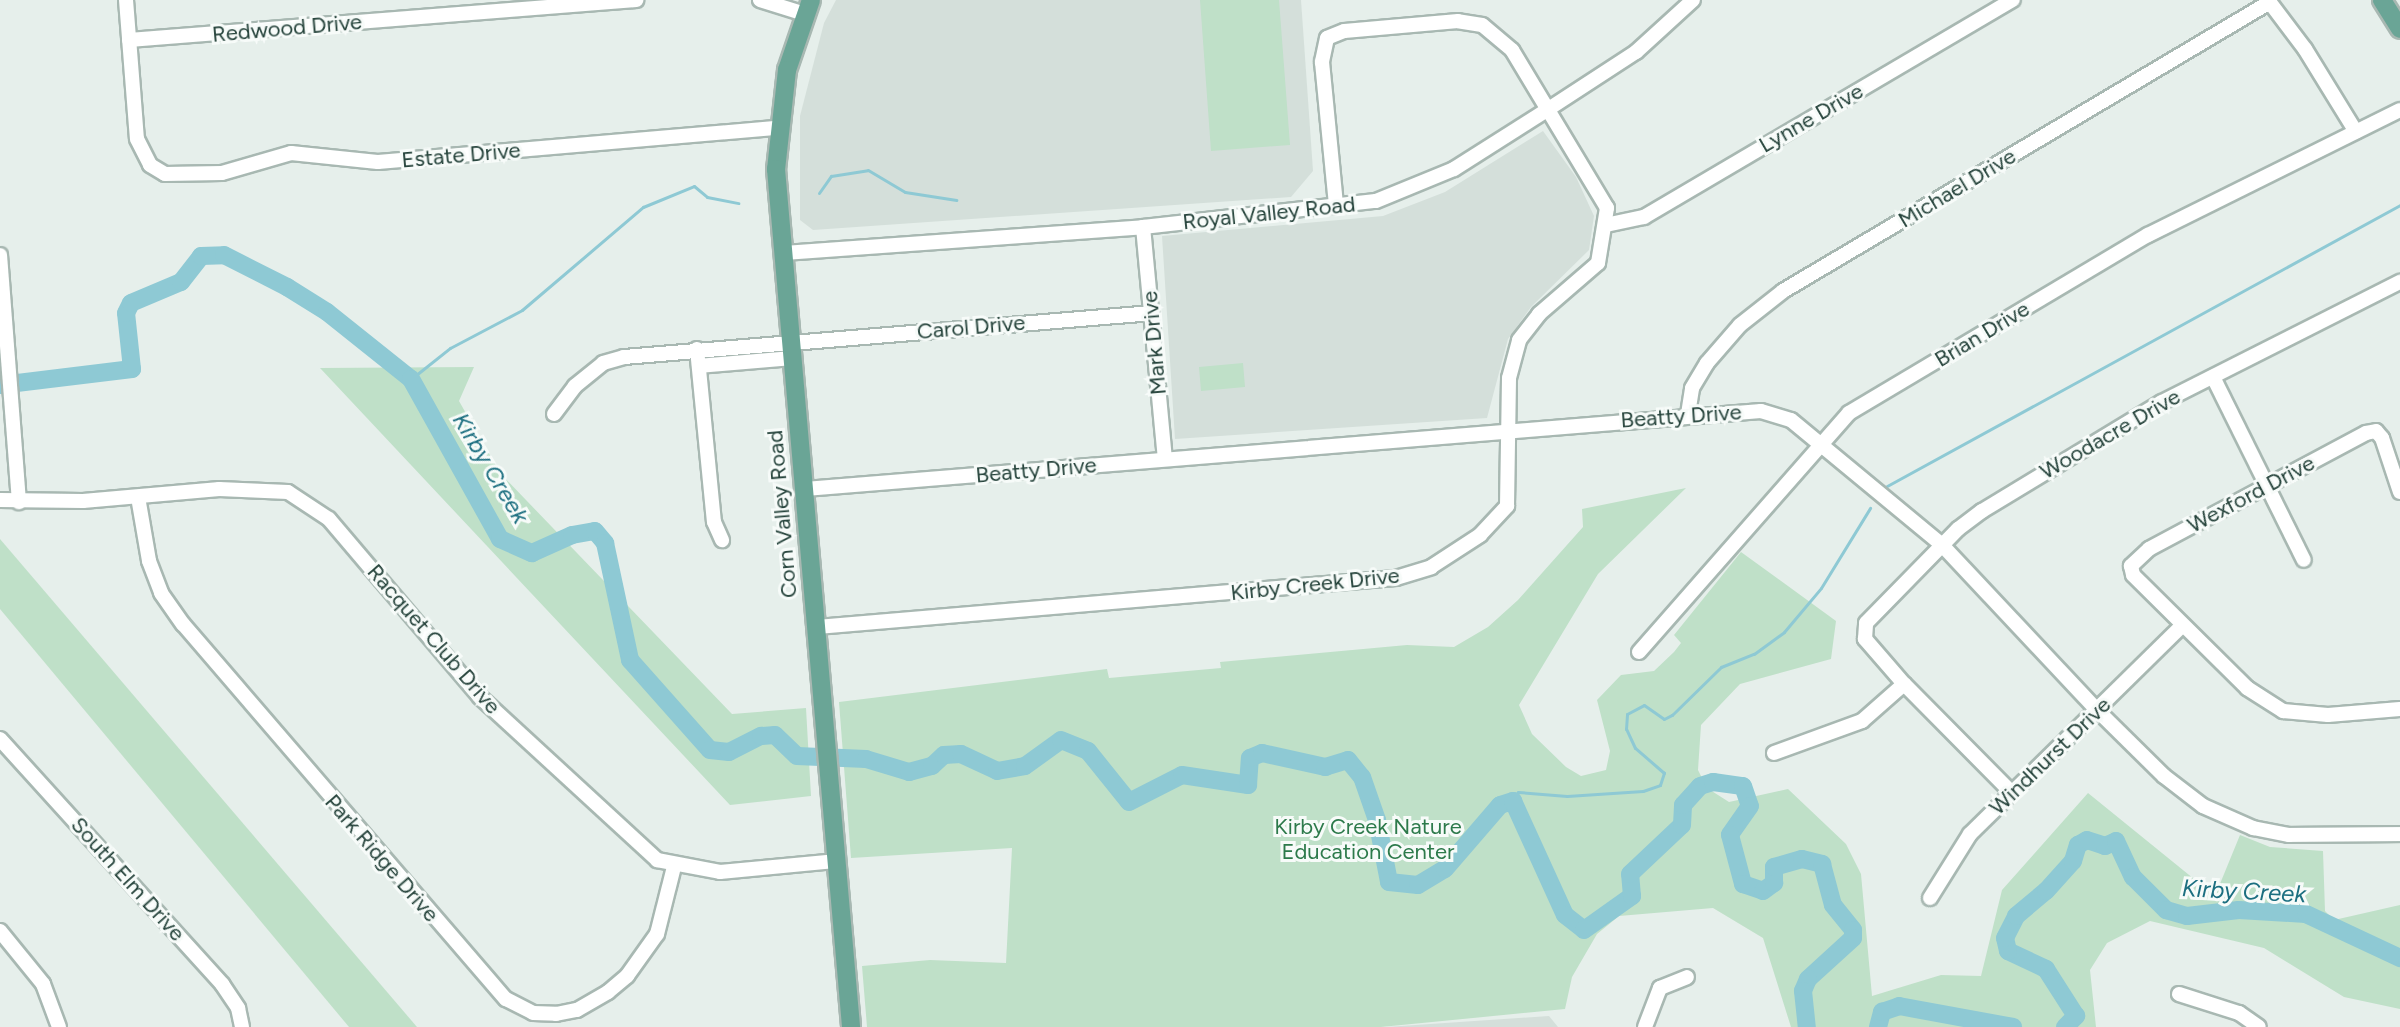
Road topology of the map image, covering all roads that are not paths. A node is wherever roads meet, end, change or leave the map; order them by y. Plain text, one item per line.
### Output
1 (126, 0) edge
2 (636, 0) edge
3 (760, 0) edge
4 (2013, 0) edge
5 (2382, 0) edge
6 (2269, 1) edge
7 (1684, 3) edge
8 (808, 7) edge
9 (2400, 29) edge
10 (129, 40) junction
11 (1550, 108) junction
12 (2400, 110) edge
13 (778, 128) junction
14 (2356, 132) junction
15 (1336, 206) junction
16 (1606, 225) junction
17 (1143, 227) junction
18 (784, 253) junction
19 (0, 255) edge
20 (2400, 282) edge
21 (1152, 313) junction
22 (697, 349) junction
23 (792, 350) junction
24 (699, 366) junction
25 (2213, 377) junction
26 (554, 414) dead end
27 (1688, 414) junction
28 (1505, 430) junction
29 (1820, 442) junction
30 (1165, 459) junction
31 (2267, 484) junction
32 (805, 489) junction
33 (2400, 492) edge
34 (138, 497) junction
35 (0, 500) edge
36 (19, 502) junction
37 (722, 540) dead end
38 (1942, 545) junction
39 (2304, 560) dead end
40 (2183, 625) junction
41 (817, 627) junction
42 (1639, 652) dead end
43 (1904, 684) junction
44 (2400, 709) edge
45 (2097, 710) junction
46 (0, 739) edge
47 (1774, 753) dead end
48 (2012, 793) junction
49 (2400, 834) edge
50 (837, 861) junction
51 (674, 867) junction
52 (1930, 898) dead end
53 (0, 931) edge
54 (1687, 977) dead end
55 (2179, 994) dead end
56 (848, 1023) edge
57 (59, 1027) edge
58 (242, 1027) edge
59 (1645, 1027) edge
60 (2259, 1027) edge

1 - 10 street
2 - 10 street, Redwood Drive
3 - 8 street
4 - 16 street, Lynne Drive
5 - 9 main road
6 - 14 street
6 - 27 street, Michael Drive
7 - 11 street, Royal Valley Road
8 - 13 main road, Corn Valley Road
10 - 13 street, Estate Drive
11 - 15 street, Royal Valley Road
11 - 15 street, Kirby Creek Drive
11 - 16 street, Kirby Creek Drive
12 - 14 street, Brian Drive
13 - 18 main road, Corn Valley Road
14 - 29 street, Brian Drive
15 - 17 street, Royal Valley Road
16 - 28 street, Kirby Creek Drive
17 - 18 street, Royal Valley Road
17 - 21 street, Mark Drive
18 - 23 main road, Corn Valley Road
19 - 36 street
20 - 25 street, Woodacre Drive
21 - 23 street, Carol Drive
21 - 30 street, Mark Drive
22 - 23 street
22 - 24 street
22 - 26 street
23 - 24 street
23 - 32 main road, Corn Valley Road
24 - 37 street
25 - 31 street
25 - 38 street, Woodacre Drive
27 - 28 street, Beatty Drive
27 - 29 street, Beatty Drive
28 - 30 street, Beatty Drive
28 - 41 street, Kirby Creek Drive
29 - 38 street, Beatty Drive
29 - 42 street, Brian Drive
30 - 32 street, Beatty Drive
31 - 33 street, Wexford Drive
31 - 39 street
31 - 40 street, Wexford Drive
32 - 41 main road, Corn Valley Road
34 - 36 street, Racquet Club Drive
34 - 51 street, Racquet Club Drive
34 - 51 street, Park Ridge Drive
35 - 36 street, Racquet Club Drive
38 - 43 street, Woodacre Drive
38 - 45 street, Beatty Drive
40 - 44 street
40 - 45 street, Windhurst Drive
41 - 50 main road, Corn Valley Road
43 - 47 street
43 - 48 street
45 - 48 street, Windhurst Drive
45 - 49 street, Beatty Drive
46 - 58 street, South Elm Drive
48 - 52 street, Windhurst Drive
50 - 51 street, Racquet Club Drive
50 - 56 main road, Corn Valley Road
53 - 57 street
54 - 59 street
55 - 60 street

